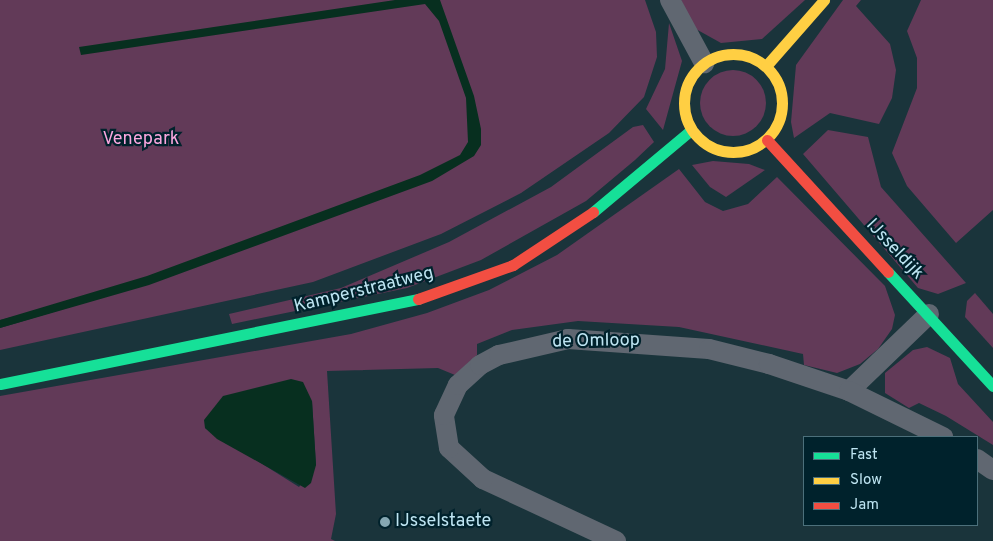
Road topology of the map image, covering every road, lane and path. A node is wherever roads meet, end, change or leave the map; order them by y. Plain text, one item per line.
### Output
1 (670, 0) edge
2 (824, 0) edge
3 (704, 63) junction
4 (766, 66) junction
5 (691, 130) junction
6 (767, 140) junction
7 (929, 314) junction
8 (0, 384) edge
9 (993, 386) edge
10 (849, 391) junction
11 (941, 436) edge
12 (978, 460) edge
13 (993, 470) edge
14 (616, 541) edge

1 - 3 street
2 - 4 main road
3 - 4 main road
3 - 5 main road
4 - 6 main road
5 - 6 main road
5 - 8 main road, Kamperstraatweg
6 - 7 main road, IJsseldijk
7 - 9 main road, IJsseldijk
7 - 10 street
10 - 11 street, de Omloop
10 - 14 street, de Omloop
12 - 13 street

